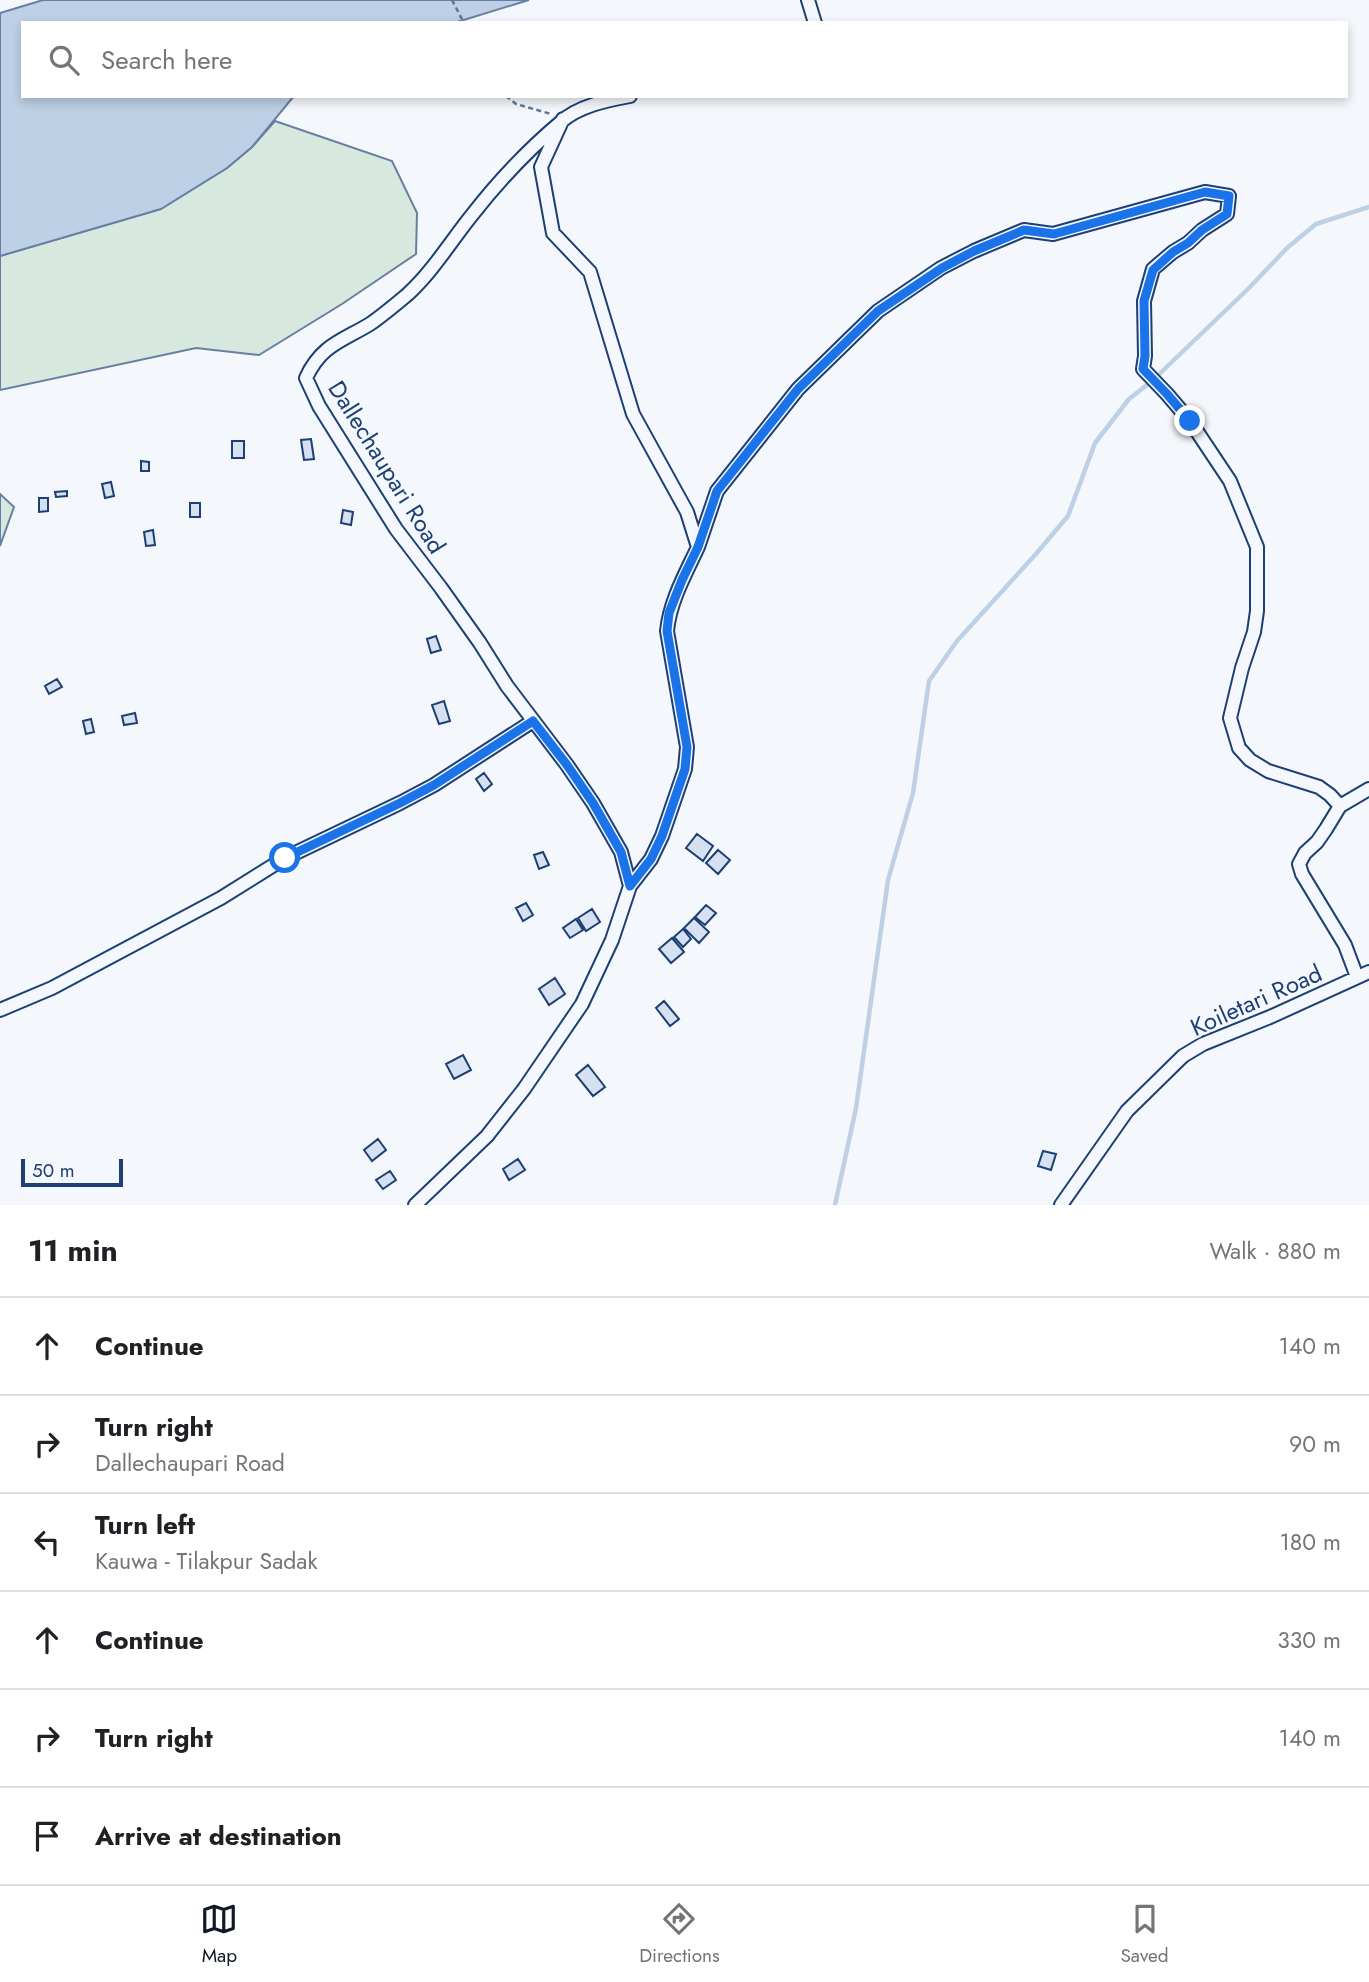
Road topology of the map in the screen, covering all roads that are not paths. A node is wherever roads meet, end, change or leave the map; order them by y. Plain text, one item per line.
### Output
1 (808, 0) edge
2 (814, 21) edge
3 (616, 98) edge
4 (563, 119) junction
5 (698, 547) junction
6 (533, 721) junction
7 (1369, 789) edge
8 (1340, 806) junction
9 (630, 886) junction
10 (1363, 975) edge
11 (0, 1010) edge
12 (415, 1205) edge
13 (1062, 1205) edge

1 - 2 street
3 - 4 street
4 - 5 street
4 - 6 street, Dallechaupari Road
5 - 8 street
5 - 9 street
6 - 9 street, Dallechaupari Road
6 - 11 street
7 - 8 street
8 - 10 street
9 - 12 street
10 - 13 street, Koiletari Road

